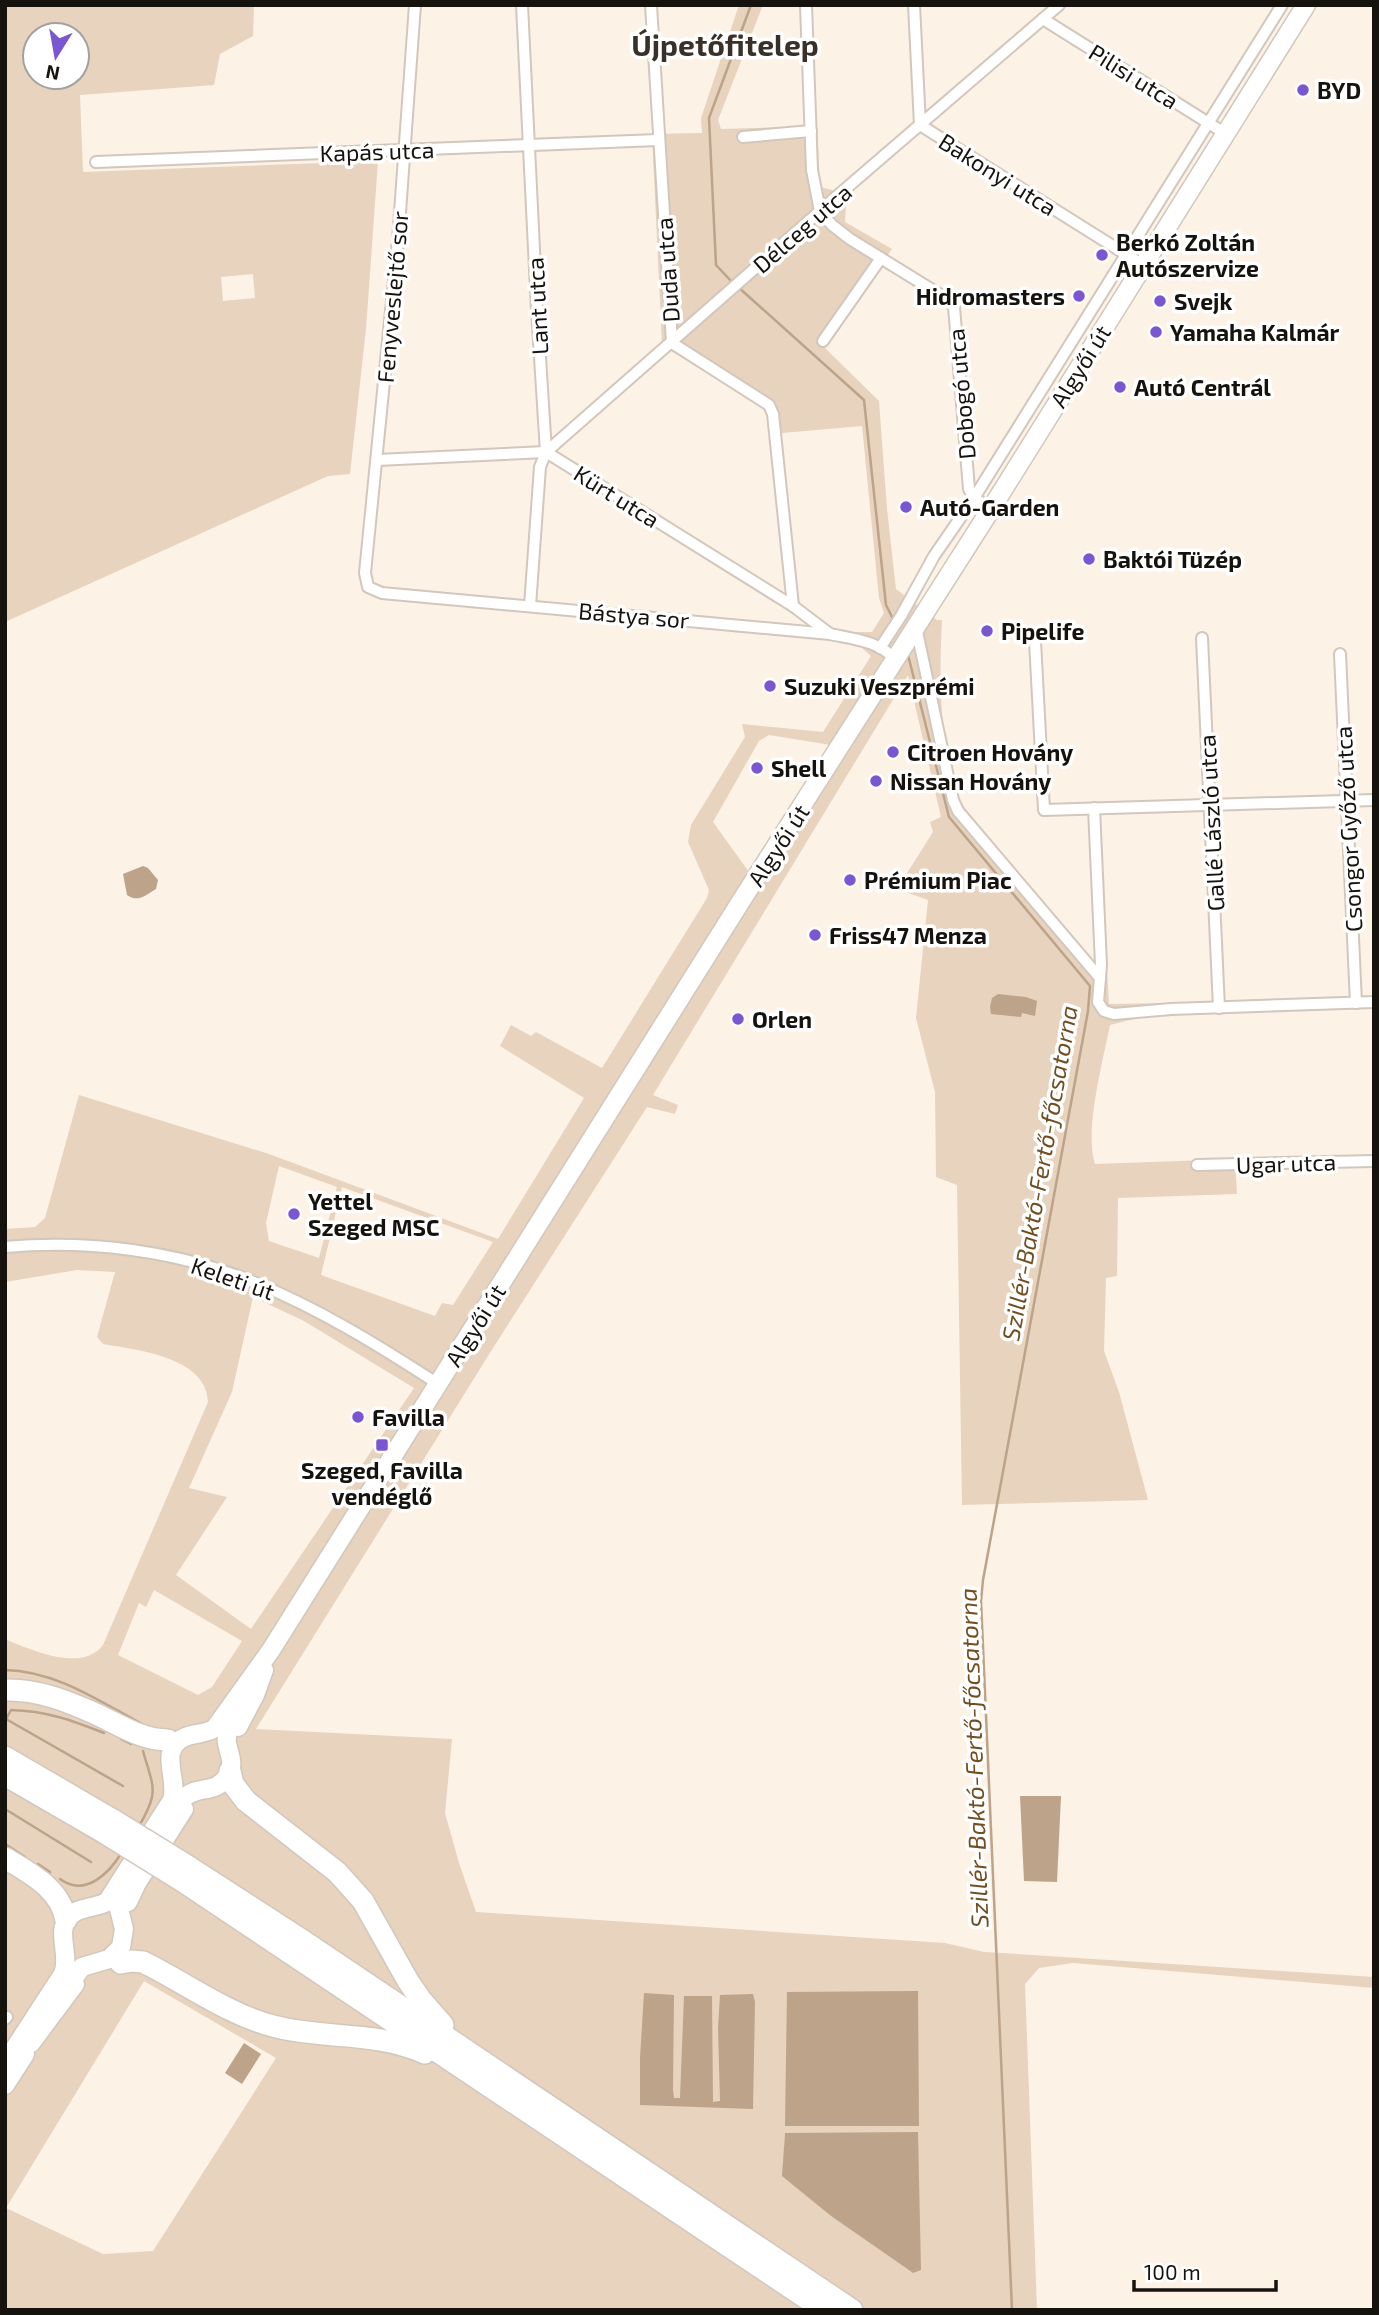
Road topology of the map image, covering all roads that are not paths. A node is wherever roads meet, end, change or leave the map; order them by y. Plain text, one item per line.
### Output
1 (415, 5) edge
2 (522, 5) edge
3 (651, 5) edge
4 (806, 5) edge
5 (914, 5) edge
6 (1059, 5) edge
7 (1282, 5) edge
8 (1306, 5) edge
9 (1043, 19) junction
10 (1208, 122) junction
11 (920, 125) junction
12 (811, 131) junction
13 (1226, 134) junction
14 (743, 136) dead end
15 (658, 140) junction
16 (529, 146) junction
17 (405, 149) junction
18 (96, 162) dead end
19 (820, 211) junction
20 (1126, 254) junction
21 (881, 258) junction
22 (1143, 264) junction
23 (823, 341) dead end
24 (672, 343) junction
25 (546, 452) junction
26 (377, 460) junction
27 (968, 474) junction
28 (986, 478) junction
29 (974, 498) junction
30 (991, 509) junction
31 (368, 587) joint
32 (530, 606) junction
33 (795, 608) junction
34 (795, 630) junction
35 (914, 632) junction
36 (830, 634) junction
37 (1202, 638) dead end
38 (1035, 641) dead end
39 (880, 648) junction
40 (1340, 654) dead end
41 (897, 658) junction
42 (1346, 800) junction
43 (1374, 800) edge
44 (1211, 805) junction
45 (1094, 808) junction
46 (1100, 978) junction
47 (1374, 1002) edge
48 (1356, 1003) junction
49 (1219, 1008) junction
50 (1374, 1161) edge
51 (1197, 1165) dead end
52 (5, 1247) edge
53 (438, 1384) junction
54 (271, 1650) junction
55 (5, 1690) edge
56 (208, 1729) junction
57 (232, 1736) junction
58 (168, 1740) junction
59 (5, 1757) edge
60 (5, 1775) edge
61 (232, 1777) junction
62 (109, 1827) junction
63 (5, 1858) edge
64 (185, 1874) junction
65 (65, 1914) junction
66 (61, 1956) junction
67 (121, 1963) junction
68 (86, 1969) junction
69 (27, 2040) junction
70 (5, 2063) edge
71 (516, 2084) junction
72 (5, 2085) edge
73 (487, 2085) junction
74 (824, 2310) edge
75 (852, 2310) edge

1 - 17 street, Fenyveslejtő sor
2 - 16 street, Lant utca
3 - 15 street, Duda utca
4 - 12 street
5 - 11 street, Bakonyi utca
6 - 9 street, Délceg utca
7 - 10 street, Algyői út
8 - 13 main road, Algyői út
9 - 10 street, Pilisi utca
9 - 11 street, Délceg utca
10 - 13 street, Pilisi utca
10 - 20 street, Algyői út
11 - 19 street, Délceg utca
11 - 20 street, Bakonyi utca
12 - 14 street
12 - 19 street
13 - 22 main road, Algyői út
15 - 16 street, Kapás utca
15 - 24 street, Duda utca
16 - 17 street, Kapás utca
16 - 25 street, Lant utca
17 - 18 street, Kapás utca
17 - 26 street, Fenyveslejtő sor
19 - 21 street, Dobogó utca
19 - 24 street, Délceg utca
20 - 22 street, Bakonyi utca
20 - 28 street, Algyői út
21 - 23 street
21 - 27 street, Dobogó utca
22 - 30 main road, Algyői út
24 - 25 street, Délceg utca
24 - 33 street, Duda utca
25 - 26 street
25 - 32 street, Lant utca
25 - 33 street, Kürt utca
26 - 31 street, Fenyveslejtő sor
27 - 28 street, Dobogó utca
27 - 29 street, Dobogó utca
28 - 29 street, Algyői út
29 - 30 street
29 - 39 street, Algyői út
30 - 35 main road, Algyői út
31 - 32 street, Bástya sor
32 - 34 street, Bástya sor
33 - 34 street, Duda utca
33 - 36 street, Kürt utca
34 - 36 street, Bástya sor
35 - 41 main road, Algyői út
35 - 46 street
36 - 39 street, Bástya sor
37 - 44 street, Gallé László utca
38 - 45 street
39 - 41 street, Bástya sor
40 - 42 street, Csongor Győző utca
41 - 53 main road, Algyői út
42 - 43 street
42 - 44 street
42 - 48 street, Csongor Győző utca
44 - 45 street
44 - 49 street, Gallé László utca
45 - 46 street
46 - 49 street
47 - 48 street
48 - 49 street
50 - 51 street, Ugar utca
52 - 53 street, Keleti út
53 - 54 main road, Algyői út
54 - 56 main road
54 - 57 main road
55 - 58 highway
56 - 57 main road
56 - 58 main road
56 - 65 main road
57 - 61 main road
58 - 65 main road
59 - 62 highway
60 - 62 highway
61 - 67 main road
61 - 68 main road
61 - 71 highway
62 - 64 highway, bridge
63 - 65 highway
64 - 71 highway
64 - 73 highway
65 - 66 main road
66 - 68 main road
66 - 69 main road
67 - 68 main road
67 - 73 highway
68 - 69 main road
69 - 70 main road
69 - 72 main road
71 - 75 highway
73 - 74 highway

